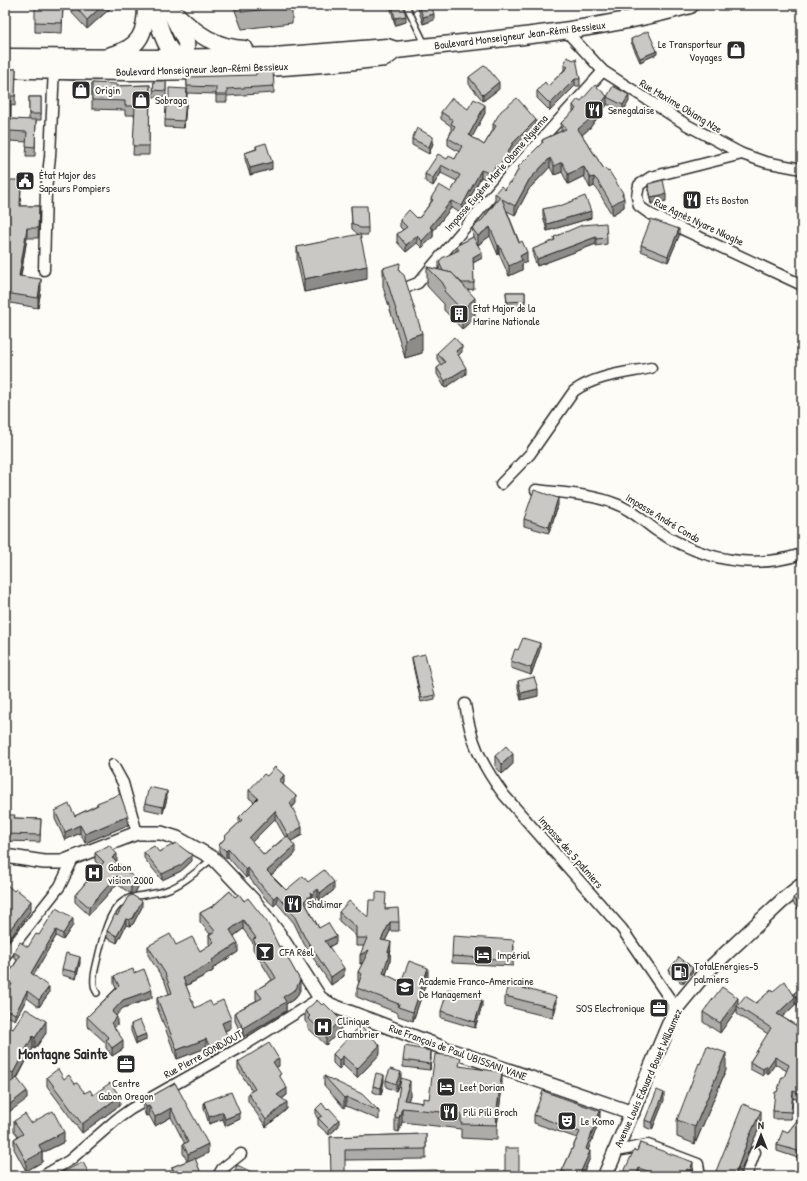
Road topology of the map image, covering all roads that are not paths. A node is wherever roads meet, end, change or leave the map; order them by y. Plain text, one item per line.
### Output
1 (146, 5) edge
2 (152, 5) edge
3 (167, 5) edge
4 (406, 5) edge
5 (690, 5) edge
6 (566, 31) junction
7 (427, 47) junction
8 (396, 50) junction
9 (320, 53) junction
10 (5, 57) edge
11 (94, 58) junction
12 (180, 59) junction
13 (58, 67) junction
14 (291, 67) junction
15 (5, 69) edge
16 (603, 71) junction
17 (742, 154) junction
18 (802, 170) edge
19 (44, 270) dead end
20 (802, 285) edge
21 (405, 288) edge
22 (651, 368) dead end
23 (501, 484) dead end
24 (536, 490) edge
25 (802, 554) edge
26 (465, 704) dead end
27 (113, 765) dead end
28 (137, 833) junction
29 (5, 856) edge
30 (212, 858) junction
31 (73, 859) junction
32 (802, 884) edge
33 (5, 956) edge
34 (97, 993) dead end
35 (320, 998) junction
36 (676, 1008) junction
37 (633, 1113) junction
38 (616, 1151) junction
39 (755, 1152) dead end
40 (241, 1154) dead end
41 (42, 1176) edge
42 (218, 1176) edge
43 (605, 1176) edge
44 (700, 1176) edge
45 (746, 1176) edge

1 - 11 main road
2 - 12 main road
3 - 9 main road
3 - 12 main road
4 - 7 lane
5 - 6 main road, Boulevard Monseigneur Jean-Rémi Bessieux
6 - 7 main road, Boulevard Monseigneur Jean-Rémi Bessieux
6 - 16 street, Rue Maxime Obiang Nze
7 - 8 main road, Boulevard Monseigneur Jean-Rémi Bessieux
8 - 9 main road, Boulevard Monseigneur Jean-Rémi Bessieux
8 - 14 main road, Boulevard Monseigneur Jean-Rémi Bessieux
9 - 12 main road, Boulevard Monseigneur Jean-Rémi Bessieux
10 - 13 main road, Boulevard Monseigneur Jean-Rémi Bessieux
11 - 12 main road, Boulevard Monseigneur Jean-Rémi Bessieux
11 - 13 main road, Boulevard Monseigneur Jean-Rémi Bessieux
12 - 13 main road
12 - 14 main road
13 - 14 main road, Boulevard Monseigneur Jean-Rémi Bessieux
13 - 15 main road, Boulevard Monseigneur Jean-Rémi Bessieux
13 - 19 street
16 - 17 street, Rue Maxime Obiang Nze
16 - 21 street, Impasse Eugène Marie Obame Nguema
17 - 18 street, Rue Maxime Obiang Nze
17 - 20 street, Rue Agnès Nyare Nkoghe
22 - 23 street
24 - 25 street, Impasse André Condo
26 - 36 street, Impasse des 5 palmiers
27 - 28 street
28 - 30 street, Rue François de Paul UBISSANI VANE
28 - 31 street, Rue François de Paul UBISSANI VANE
29 - 31 street, Rue François de Paul UBISSANI VANE
30 - 34 lane
30 - 35 street, Rue François de Paul UBISSANI VANE
31 - 33 street
32 - 36 main road, Avenue Louis Edouard Bouet Willaumez
35 - 37 street, Rue François de Paul UBISSANI VANE
35 - 41 street, Rue Pierre GONDJOUT
36 - 37 main road, Avenue Louis Edouard Bouet Willaumez
37 - 38 main road, Avenue Louis Edouard Bouet Willaumez
38 - 43 main road, Avenue Louis Edouard Bouet Willaumez
38 - 44 street
39 - 45 street
40 - 42 street

